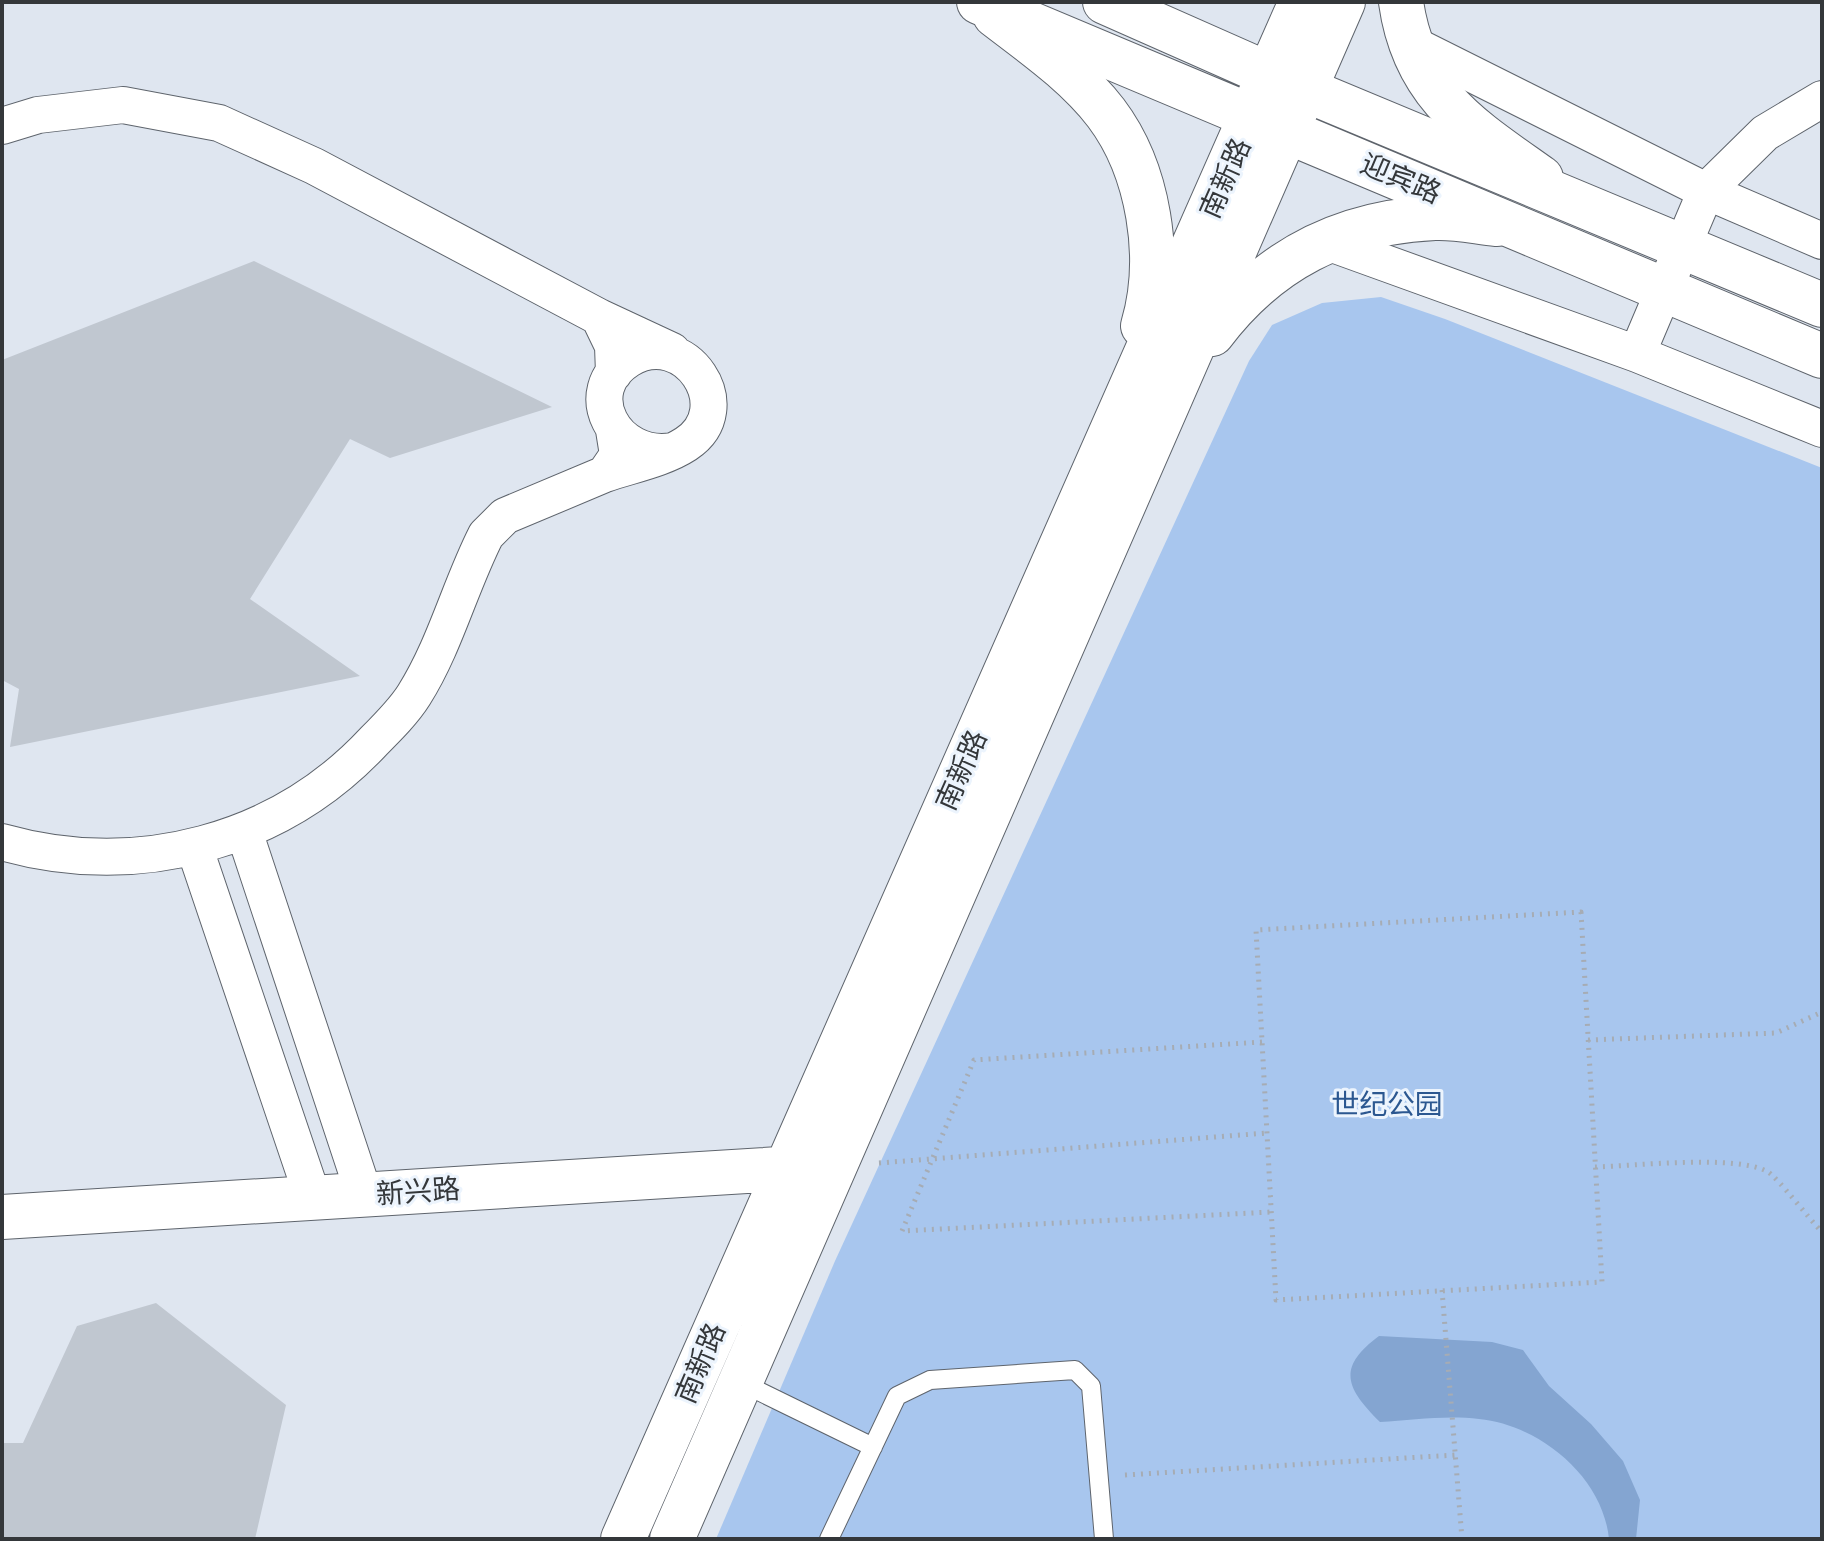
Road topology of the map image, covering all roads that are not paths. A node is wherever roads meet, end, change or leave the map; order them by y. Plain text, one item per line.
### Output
1 (980, 2) edge
2 (1105, 2) edge
3 (1301, 2) edge
4 (1343, 2) edge
5 (1406, 22) edge
6 (1287, 82) junction
7 (1822, 99) edge
8 (1270, 122) junction
9 (2, 126) edge
10 (1706, 191) junction
11 (1572, 200) junction
12 (1516, 226) junction
13 (1822, 241) edge
14 (1327, 242) junction
15 (1683, 246) junction
16 (1664, 289) junction
17 (1822, 305) edge
18 (599, 317) junction
19 (1637, 354) junction
20 (680, 355) junction
21 (1822, 356) edge
22 (614, 373) junction
23 (1822, 429) edge
24 (614, 430) junction
25 (1131, 435) junction
26 (673, 451) junction
27 (605, 474) junction
28 (244, 831) junction
29 (2, 842) edge
30 (195, 849) junction
31 (834, 1166) junction
32 (785, 1167) junction
33 (364, 1194) junction
34 (313, 1198) junction
35 (2, 1217) edge
36 (740, 1382) junction
37 (873, 1447) junction
38 (623, 1539) edge
39 (672, 1539) edge
40 (829, 1539) edge
41 (1104, 1539) edge

1 - 8 street, 迎宾路
1 - 25 street
2 - 6 street, 迎宾路
3 - 6 street, 南新路
4 - 6 street, 南新路
5 - 10 street
5 - 11 street
6 - 8 street, 南新路
6 - 11 street, 迎宾路
7 - 10 street
8 - 12 street, 迎宾路
8 - 25 street, 南新路
9 - 18 street
10 - 13 street
10 - 15 street
11 - 15 street, 迎宾路
12 - 14 street
12 - 16 street, 迎宾路
14 - 19 street
14 - 25 street
15 - 16 street
15 - 17 street, 迎宾路
16 - 19 street
16 - 21 street, 迎宾路
18 - 20 street
18 - 22 street
19 - 23 street
20 - 22 street
20 - 26 street
22 - 24 street
24 - 26 street
24 - 27 street
25 - 31 street, 南新路
25 - 32 street, 南新路
26 - 27 street
27 - 28 street
28 - 30 street
28 - 33 street
29 - 30 street
30 - 34 street
31 - 32 street, 新兴路
31 - 36 street, 南新路
32 - 33 street, 新兴路
32 - 38 street, 南新路
33 - 34 street, 新兴路
34 - 35 street, 新兴路
36 - 37 lane
36 - 39 street, 南新路
37 - 40 lane
37 - 41 lane

